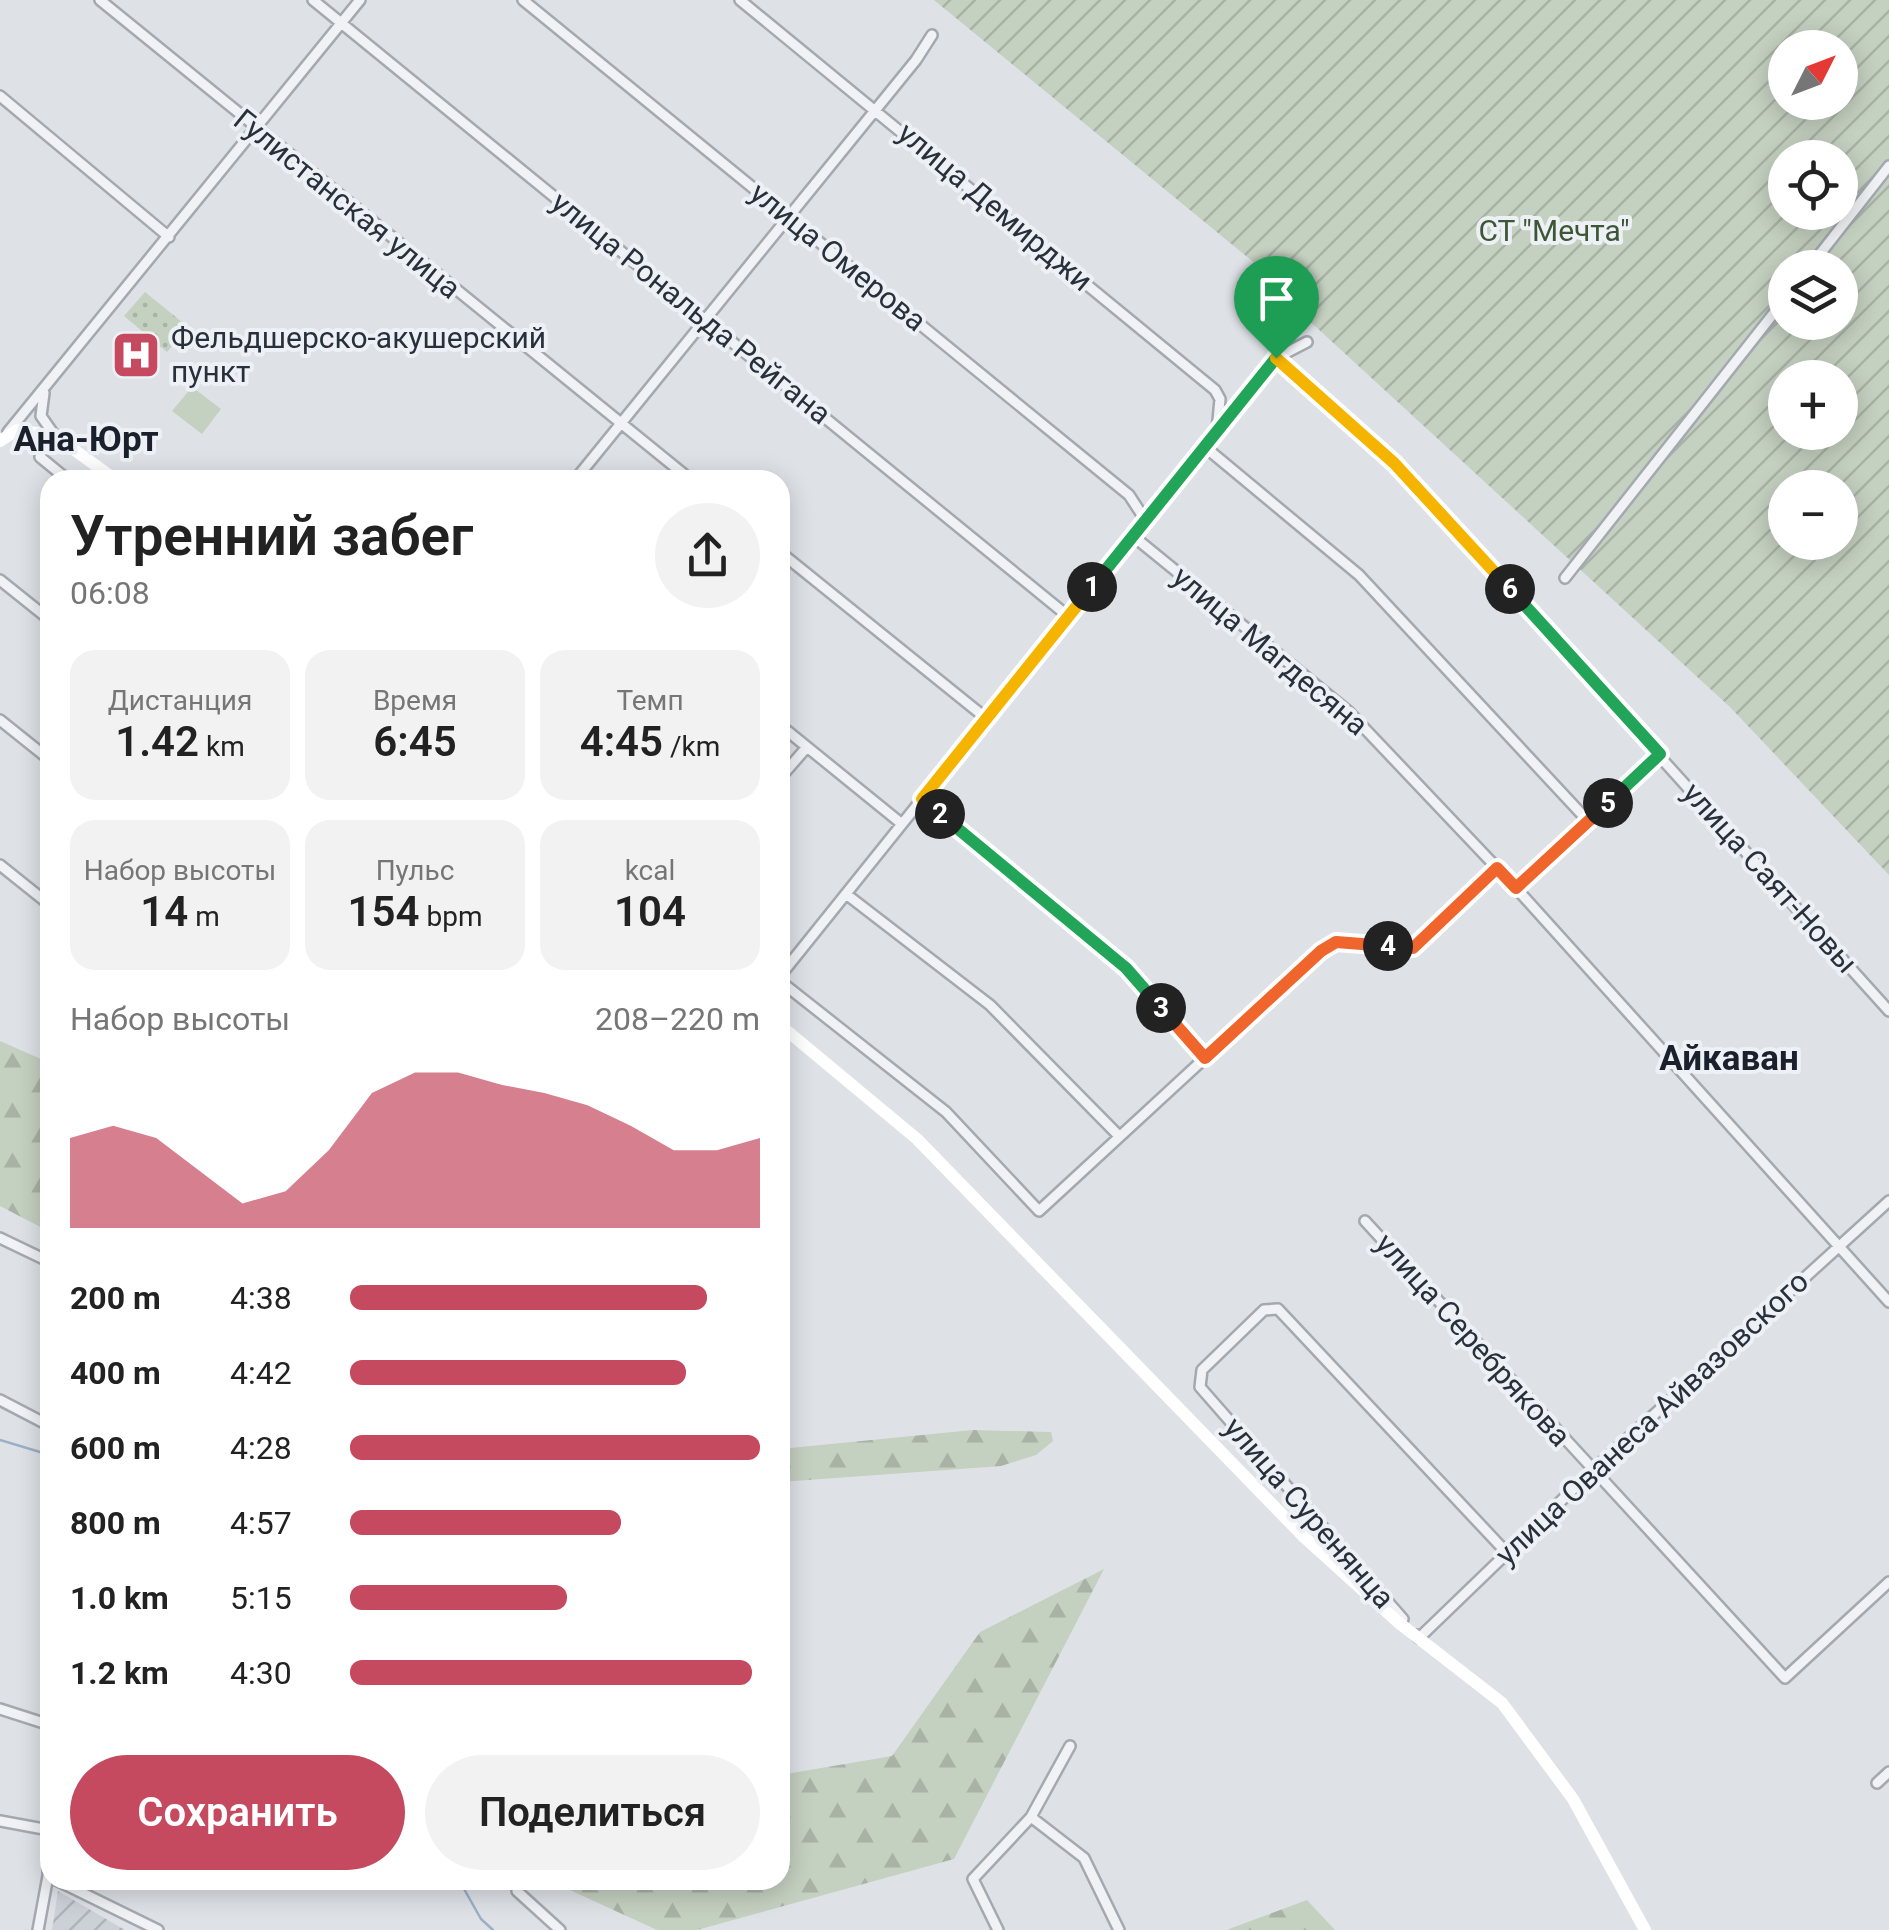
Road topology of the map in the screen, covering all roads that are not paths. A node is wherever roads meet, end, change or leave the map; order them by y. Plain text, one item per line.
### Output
1 (100, 0) edge
2 (313, 0) edge
3 (360, 0) edge
4 (522, 0) edge
5 (740, 0) edge
6 (341, 23) junction
7 (932, 35) dead end
8 (1, 98) edge
9 (875, 108) junction
10 (253, 128) junction
11 (1889, 166) edge
12 (788, 215) junction
13 (169, 237) junction
14 (1823, 250) edge
15 (703, 318) junction
16 (1768, 320) edge
17 (1307, 342) dead end
18 (1276, 358) junction
19 (49, 382) junction
20 (620, 423) junction
21 (1218, 431) junction
22 (7, 435) edge
23 (55, 436) junction
24 (1205, 447) junction
25 (40, 457) dead end
26 (56, 470) edge
27 (102, 470) edge
28 (583, 470) edge
29 (678, 470) edge
30 (1146, 521) junction
31 (1133, 536) junction
32 (790, 560) edge
33 (1565, 578) dead end
34 (0, 580) edge
35 (40, 612) edge
36 (1069, 617) junction
37 (987, 719) junction
38 (0, 720) edge
39 (790, 733) edge
40 (806, 746) junction
41 (40, 752) edge
42 (1660, 754) junction
43 (790, 766) edge
44 (922, 799) junction
45 (1588, 821) junction
46 (902, 824) junction
47 (0, 866) edge
48 (1497, 868) junction
49 (1516, 888) junction
50 (846, 894) junction
51 (40, 896) edge
52 (790, 966) edge
53 (790, 987) edge
54 (1889, 1011) edge
55 (790, 1033) edge
56 (1205, 1058) junction
57 (1120, 1136) junction
58 (1889, 1201) edge
59 (1365, 1220) dead end
60 (0, 1238) edge
61 (1838, 1247) junction
62 (40, 1257) edge
63 (1889, 1302) edge
64 (0, 1400) edge
65 (40, 1421) edge
66 (1592, 1471) junction
67 (1506, 1552) junction
68 (1889, 1582) edge
69 (1420, 1638) junction
70 (0, 1710) edge
71 (40, 1722) edge
72 (1070, 1746) dead end
73 (1889, 1772) edge
74 (1877, 1783) dead end
75 (1030, 1818) junction
76 (0, 1821) edge
77 (40, 1828) edge
78 (48, 1890) edge
79 (76, 1890) edge
80 (518, 1890) dead end
81 (38, 1930) edge
82 (158, 1930) edge
83 (560, 1930) edge
84 (998, 1930) edge
85 (1120, 1930) edge
86 (1645, 1930) edge

1 - 10 street, Гулистанская улица
2 - 6 street, улица Рональда Рейгана
3 - 6 street
4 - 12 street, улица Омерова
5 - 9 street, улица Демирджи
6 - 10 street
6 - 15 street, улица Рональда Рейгана
7 - 9 street
8 - 13 street
9 - 12 street
9 - 21 street, улица Демирджи
10 - 13 street
10 - 20 street, Гулистанская улица
11 - 14 street
12 - 15 street
12 - 30 street, улица Омерова
13 - 19 street
15 - 20 street
15 - 36 street, улица Рональда Рейгана
16 - 33 street
17 - 18 street
18 - 21 street
18 - 42 street, улица Саят-Новы
19 - 22 street
19 - 23 street
20 - 28 street
20 - 29 street, Гулистанская улица
21 - 24 street
22 - 23 main road
23 - 27 main road
24 - 30 street
24 - 45 street
25 - 26 street
30 - 31 street
31 - 36 street
31 - 48 street, улица Магдесяна
32 - 37 street
34 - 35 street
36 - 37 street
37 - 44 street
38 - 41 street
39 - 40 street
40 - 43 street
40 - 46 street
42 - 45 street
42 - 54 street, улица Саят-Новы
44 - 46 street
44 - 56 street
45 - 49 street
46 - 50 street
47 - 51 street
48 - 49 street, улица Магдесяна
48 - 56 street
49 - 61 street, улица Магдесяна
50 - 52 street
50 - 57 street
53 - 57 street
55 - 69 main road
56 - 57 street
58 - 61 street, улица Ованеса Айвазовского
59 - 66 street, улица Серебрякова
60 - 62 street
61 - 63 street, улица Магдесяна
61 - 66 street, улица Ованеса Айвазовского
64 - 65 street
66 - 67 street, улица Ованеса Айвазовского
66 - 68 street, улица Серебрякова
67 - 69 street, улица Ованеса Айвазовского
67 - 69 street, улица Суренянца
69 - 86 main road
70 - 71 street
72 - 75 street
73 - 74 street
75 - 84 street
75 - 85 street
76 - 77 street
78 - 81 street
79 - 82 street
80 - 83 street

